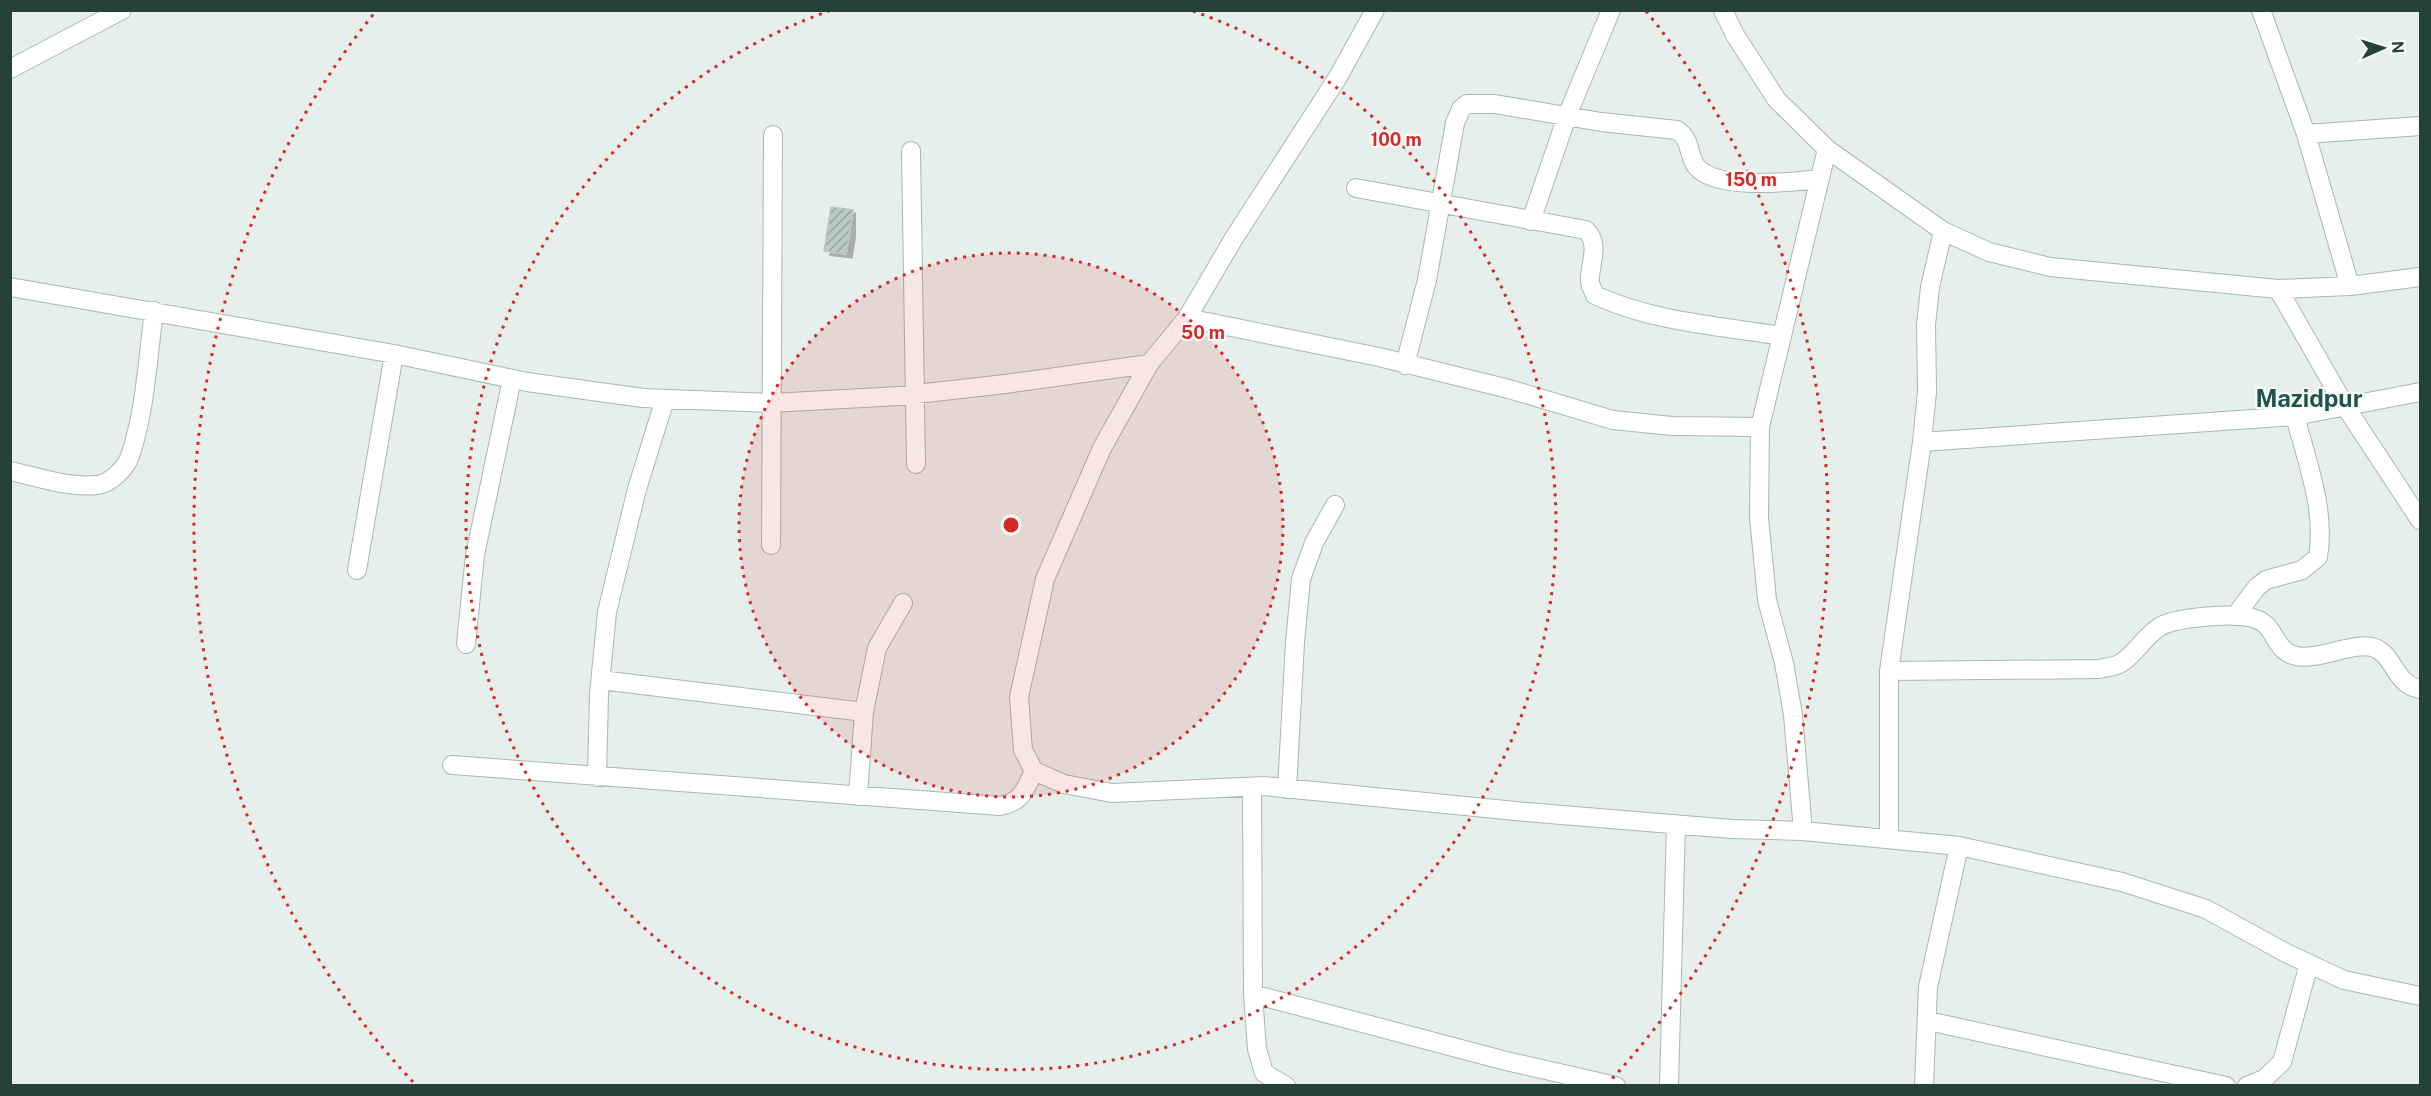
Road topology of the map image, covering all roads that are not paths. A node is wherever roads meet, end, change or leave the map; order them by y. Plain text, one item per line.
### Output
1 (122, 10) edge
2 (1375, 10) edge
3 (1611, 10) edge
4 (1723, 10) edge
5 (2261, 10) edge
6 (10, 69) edge
7 (1567, 116) junction
8 (2421, 126) edge
9 (2306, 134) junction
10 (773, 135) dead end
11 (1827, 149) junction
12 (911, 151) dead end
13 (1820, 179) junction
14 (1356, 188) dead end
15 (1440, 204) junction
16 (1531, 221) junction
17 (1943, 231) junction
18 (2421, 277) edge
19 (2350, 286) junction
20 (10, 287) edge
21 (2278, 289) junction
22 (154, 311) junction
23 (1187, 318) junction
24 (1782, 336) junction
25 (394, 354) junction
26 (1149, 364) junction
27 (1405, 365) junction
28 (512, 379) junction
29 (2421, 392) edge
30 (915, 394) junction
31 (665, 399) junction
32 (771, 404) junction
33 (2345, 406) junction
34 (2295, 416) junction
35 (1760, 427) junction
36 (1922, 442) junction
37 (916, 464) dead end
38 (10, 471) edge
39 (1335, 505) dead end
40 (2421, 520) edge
41 (771, 545) dead end
42 (357, 570) dead end
43 (903, 603) dead end
44 (2235, 616) junction
45 (466, 644) dead end
46 (1889, 671) junction
47 (601, 680) junction
48 (2421, 689) edge
49 (864, 712) junction
50 (452, 765) dead end
51 (1034, 771) junction
52 (597, 777) junction
53 (1252, 787) junction
54 (1287, 789) junction
55 (858, 796) junction
56 (1676, 824) junction
57 (1803, 831) junction
58 (1889, 838) junction
59 (1959, 846) junction
60 (2309, 964) junction
61 (1253, 994) junction
62 (2421, 996) edge
63 (1928, 1021) junction
64 (1286, 1086) edge
65 (1616, 1086) edge
66 (1669, 1086) edge
67 (1924, 1086) edge
68 (2226, 1086) edge
69 (2247, 1086) edge

1 - 6 street
2 - 23 street
3 - 7 street
4 - 11 street
5 - 9 street
7 - 13 street
7 - 15 street
7 - 16 street
8 - 9 street
9 - 19 street
10 - 32 street
11 - 13 street
11 - 17 street
12 - 30 street
13 - 24 street
14 - 15 street
15 - 16 street
15 - 27 street
16 - 24 street
17 - 21 street
17 - 36 street
18 - 19 street
19 - 21 street
20 - 22 street
21 - 33 street
22 - 25 street
22 - 38 street
23 - 26 street
23 - 27 street
24 - 35 street
25 - 28 street
25 - 42 street
26 - 30 street
26 - 51 street
27 - 35 street
28 - 31 street
28 - 45 street
29 - 33 street
30 - 32 street
30 - 37 street
31 - 32 street
31 - 47 street
32 - 41 street
33 - 34 street
33 - 40 street
34 - 36 street
34 - 44 street
35 - 57 street
36 - 46 street
39 - 54 street
43 - 49 street
44 - 46 street
44 - 48 street
46 - 58 street
47 - 49 street
47 - 52 street
49 - 55 street
50 - 52 street
51 - 53 street
51 - 55 street
52 - 55 street
53 - 54 street
53 - 61 street
54 - 56 street
56 - 57 street
56 - 66 street
57 - 58 street
58 - 59 street
59 - 60 street
59 - 63 street
60 - 62 street
60 - 69 street
61 - 64 street
61 - 65 street
63 - 67 street
63 - 68 street

